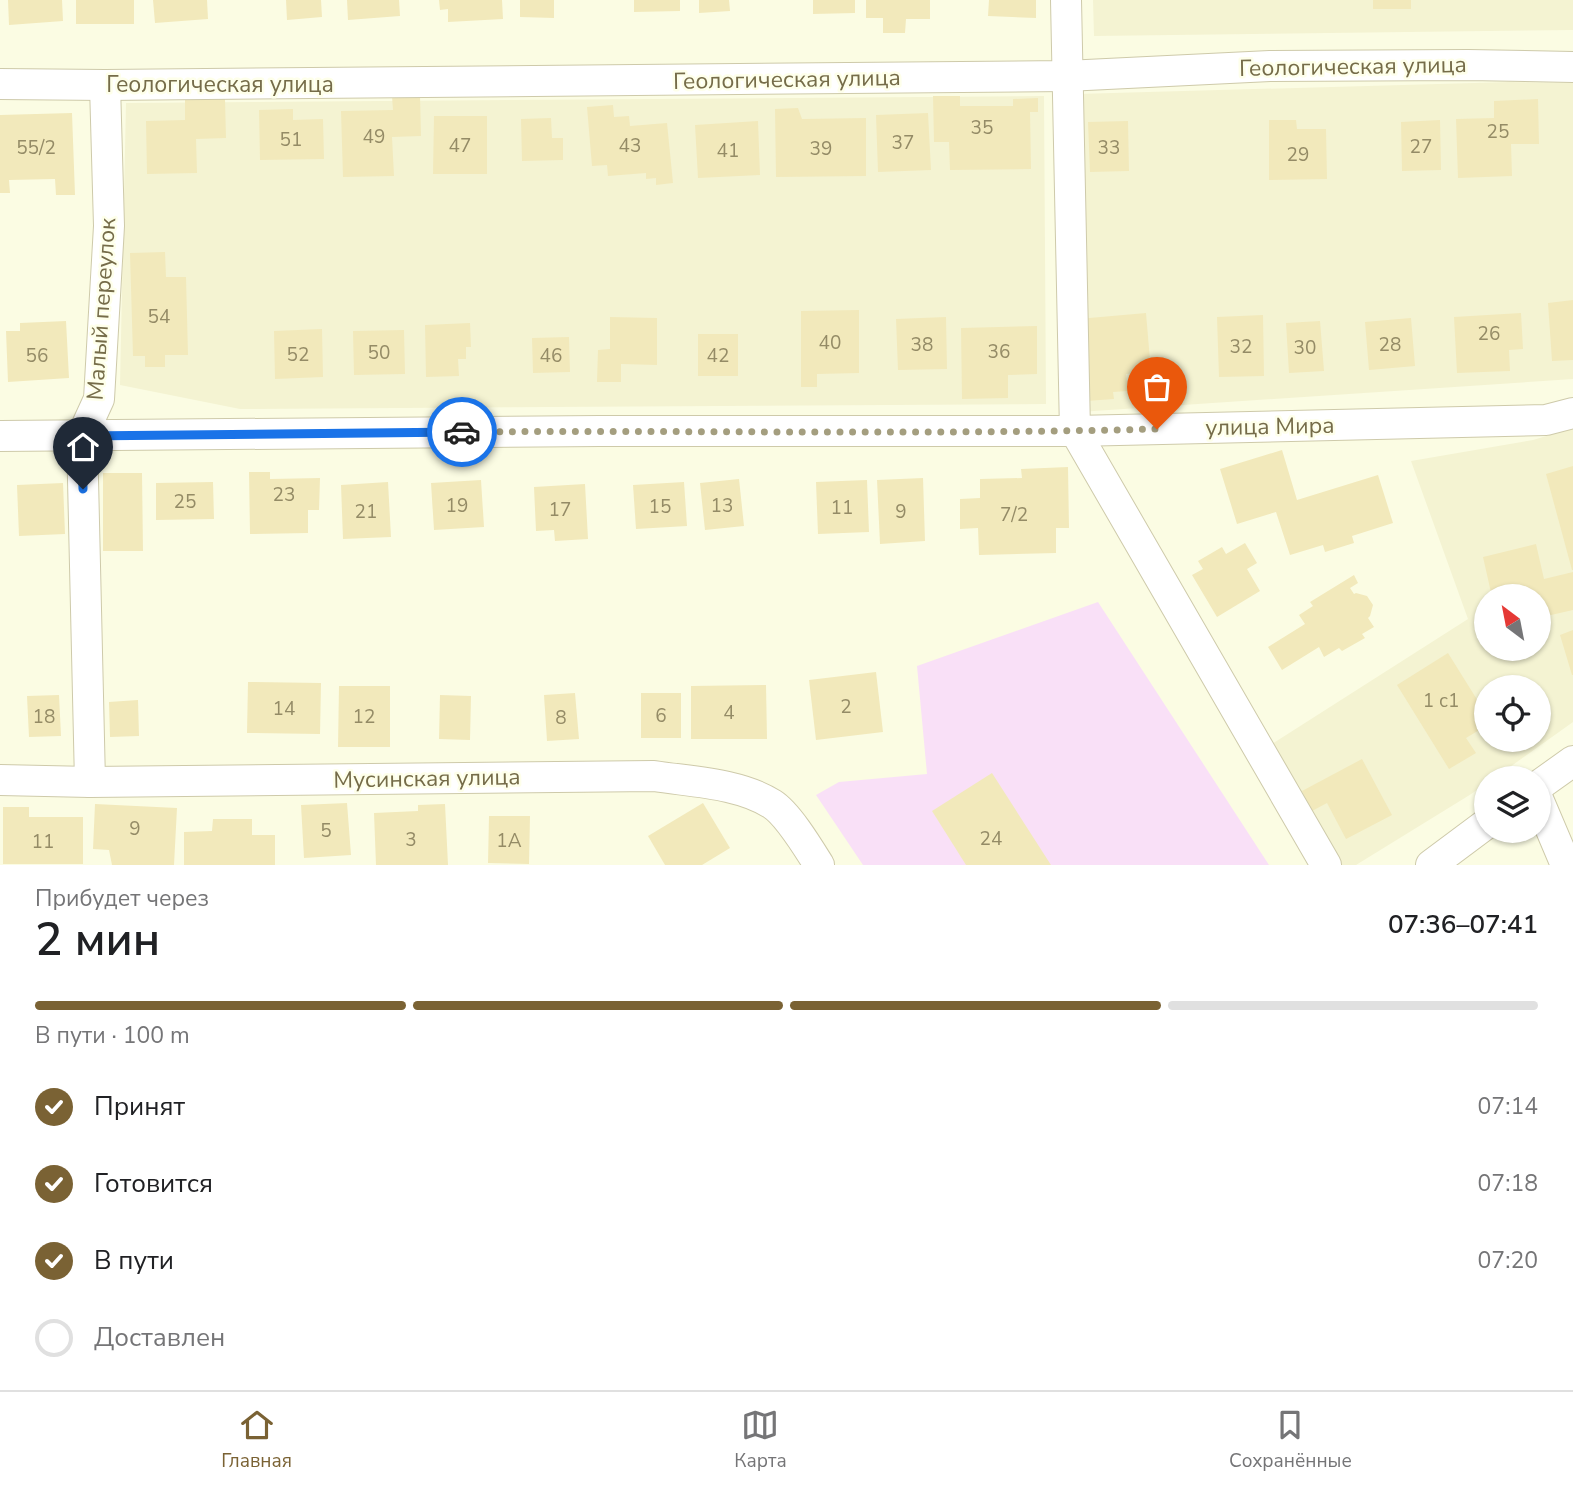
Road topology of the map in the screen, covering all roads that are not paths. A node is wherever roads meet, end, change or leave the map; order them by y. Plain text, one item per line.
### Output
1 (1066, 0) edge
2 (1573, 67) edge
3 (1066, 76) junction
4 (0, 85) edge
5 (104, 85) junction
6 (1573, 414) edge
7 (1075, 431) junction
8 (0, 436) edge
9 (82, 436) junction
10 (1573, 761) edge
11 (1551, 777) edge
12 (0, 780) edge
13 (90, 782) junction
14 (1551, 830) edge
15 (1474, 833) edge
16 (819, 865) edge
17 (1326, 865) edge
18 (1430, 865) edge
19 (1566, 865) edge

1 - 3 street
2 - 3 street, Геологическая улица
3 - 5 street, Геологическая улица
3 - 7 street
4 - 5 street, Геологическая улица
5 - 9 street, Малый переулок
6 - 7 street, улица Мира
7 - 9 street, улица Мира
7 - 17 street
8 - 9 street, улица Мира
9 - 13 street, Малый переулок
10 - 11 street
12 - 13 street, Мусинская улица
13 - 16 street, Мусинская улица
14 - 19 street
15 - 18 street

